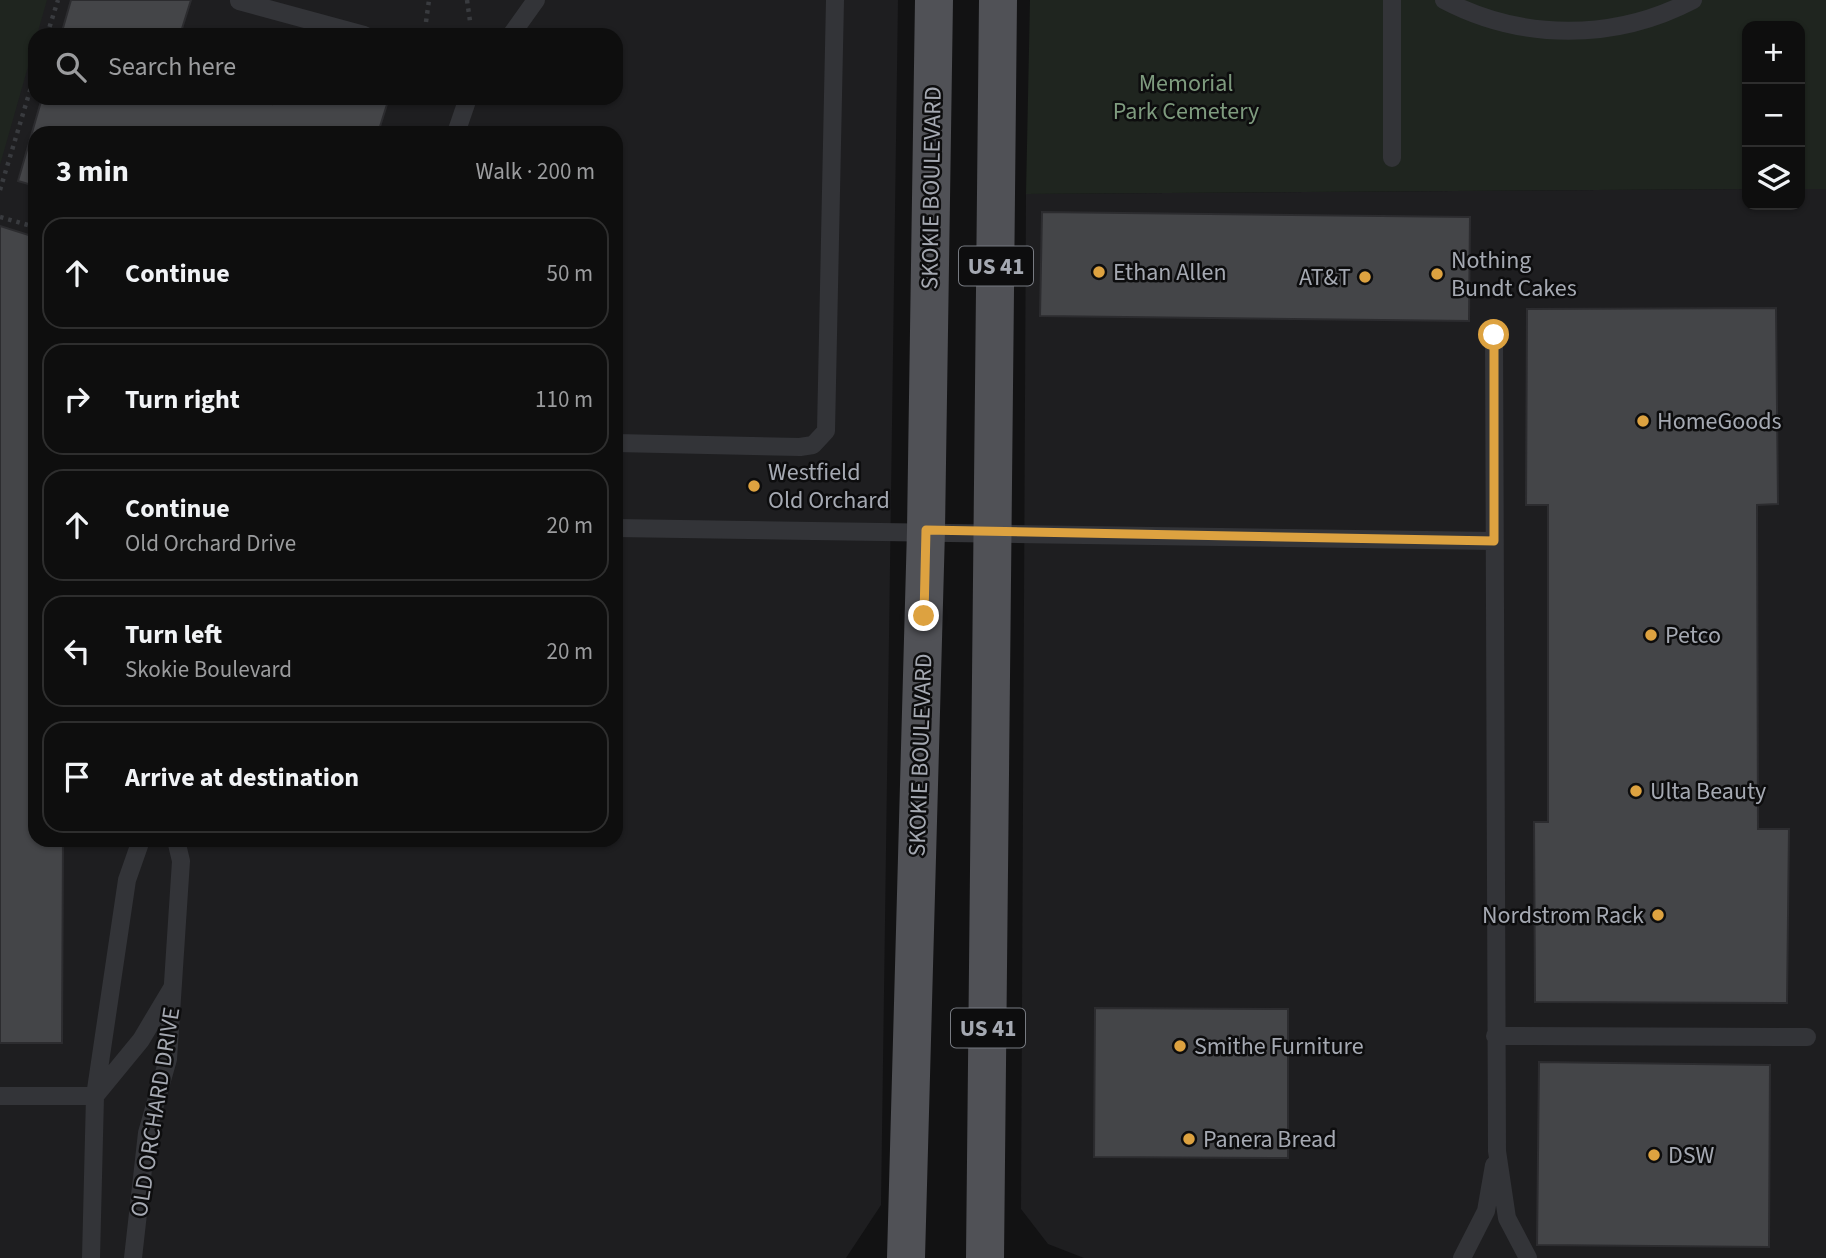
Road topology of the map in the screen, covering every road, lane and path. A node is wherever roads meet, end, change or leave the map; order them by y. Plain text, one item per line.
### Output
1 (58, 0) edge
2 (429, 0) edge
3 (467, 0) edge
4 (536, 0) edge
5 (835, 0) edge
6 (934, 0) edge
7 (998, 0) edge
8 (1392, 0) edge
9 (1444, 0) edge
10 (1693, 0) edge
11 (239, 1) edge
12 (470, 20) dead end
13 (426, 22) dead end
14 (49, 28) edge
15 (338, 28) edge
16 (516, 28) edge
17 (28, 97) edge
18 (466, 105) edge
19 (458, 126) edge
20 (1392, 158) dead end
21 (0, 190) edge
22 (0, 217) edge
23 (28, 225) edge
24 (1494, 335) dead end
25 (623, 443) edge
26 (623, 528) edge
27 (926, 530) junction
28 (995, 531) junction
29 (1494, 541) junction
30 (139, 847) edge
31 (178, 847) edge
32 (174, 985) junction
33 (1495, 1036) junction
34 (1807, 1037) dead end
35 (0, 1096) edge
36 (95, 1096) junction
37 (1497, 1151) junction
38 (90, 1258) edge
39 (133, 1258) edge
40 (906, 1258) edge
41 (985, 1258) edge
42 (1462, 1258) edge
43 (1528, 1258) edge

1 - 14 path
2 - 13 path
3 - 12 path
4 - 16 lane
5 - 25 lane
6 - 27 main road, SKOKIE BOULEVARD / US 41
7 - 28 main road, US 41
8 - 20 lane
9 - 10 lane
11 - 15 lane
17 - 21 path
18 - 19 lane
22 - 23 path
24 - 29 lane
26 - 27 lane
27 - 28 lane
27 - 40 main road, SKOKIE BOULEVARD / US 41
28 - 29 lane
28 - 41 main road, US 41
29 - 33 lane
30 - 36 lane, OLD ORCHARD DRIVE
31 - 32 lane, OLD ORCHARD DRIVE
32 - 36 lane
32 - 39 lane, OLD ORCHARD DRIVE
33 - 34 lane
33 - 37 lane
35 - 36 lane
36 - 38 lane, OLD ORCHARD DRIVE
37 - 42 lane
37 - 43 lane

